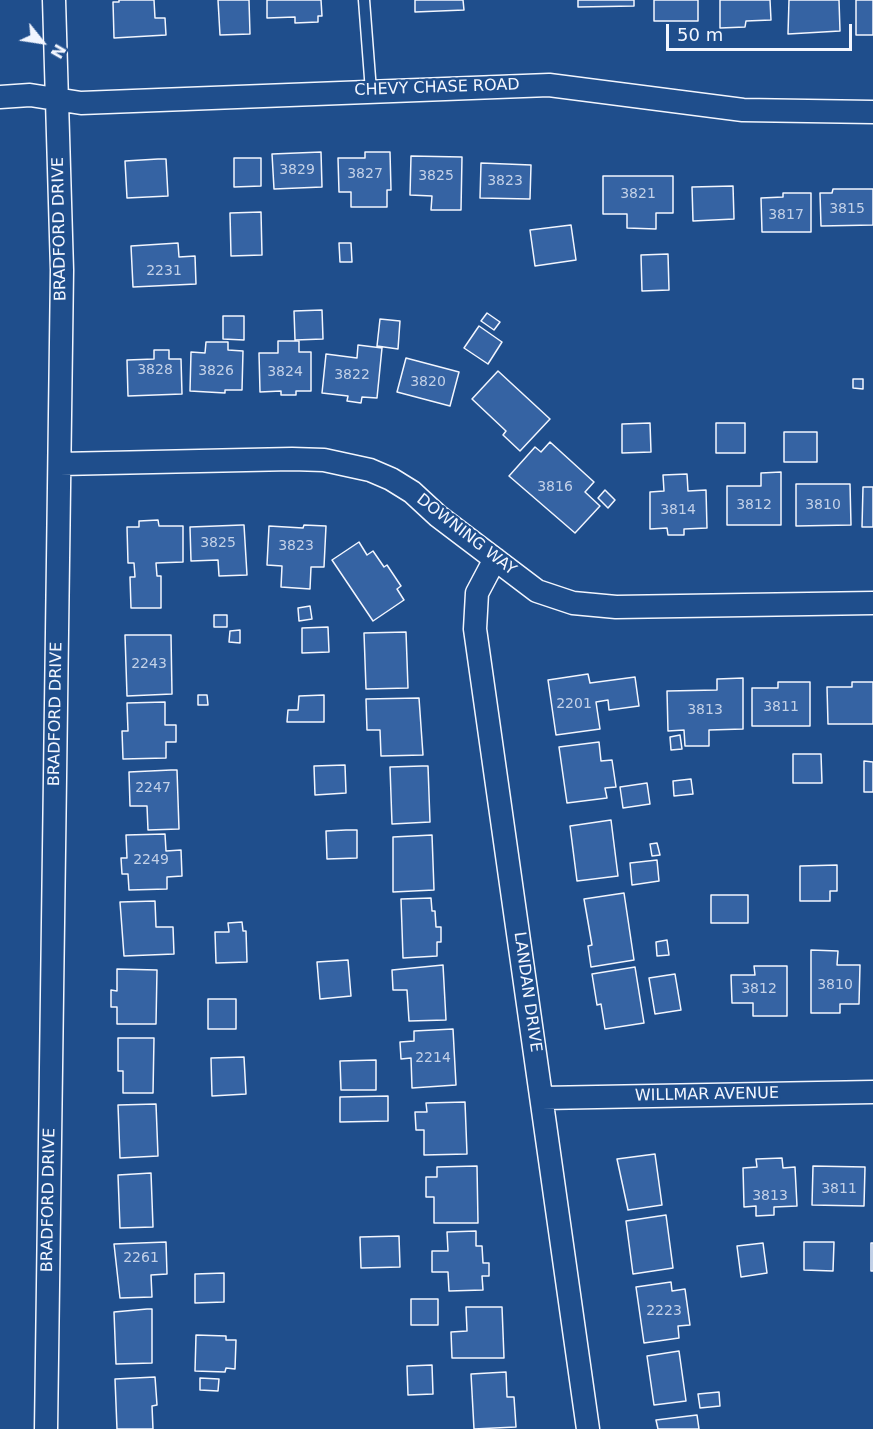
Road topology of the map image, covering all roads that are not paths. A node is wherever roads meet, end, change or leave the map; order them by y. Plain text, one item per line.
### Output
1 (54, 0) edge
2 (364, 0) edge
3 (370, 91) junction
4 (0, 97) edge
5 (57, 100) junction
6 (873, 112) edge
7 (60, 464) junction
8 (495, 559) junction
9 (873, 603) edge
10 (873, 1092) edge
11 (542, 1098) junction
12 (46, 1429) edge
13 (588, 1429) edge

1 - 5 street, BRADFORD DRIVE
2 - 3 lane
3 - 5 street, CHEVY CHASE ROAD
3 - 6 street, CHEVY CHASE ROAD
4 - 5 street, CHEVY CHASE ROAD
5 - 7 street, BRADFORD DRIVE
7 - 8 street, DOWNING WAY
7 - 12 street, BRADFORD DRIVE
8 - 9 street, DOWNING WAY
8 - 11 street, LANDAN DRIVE
10 - 11 street, WILLMAR AVENUE
11 - 13 street, LANDAN DRIVE

